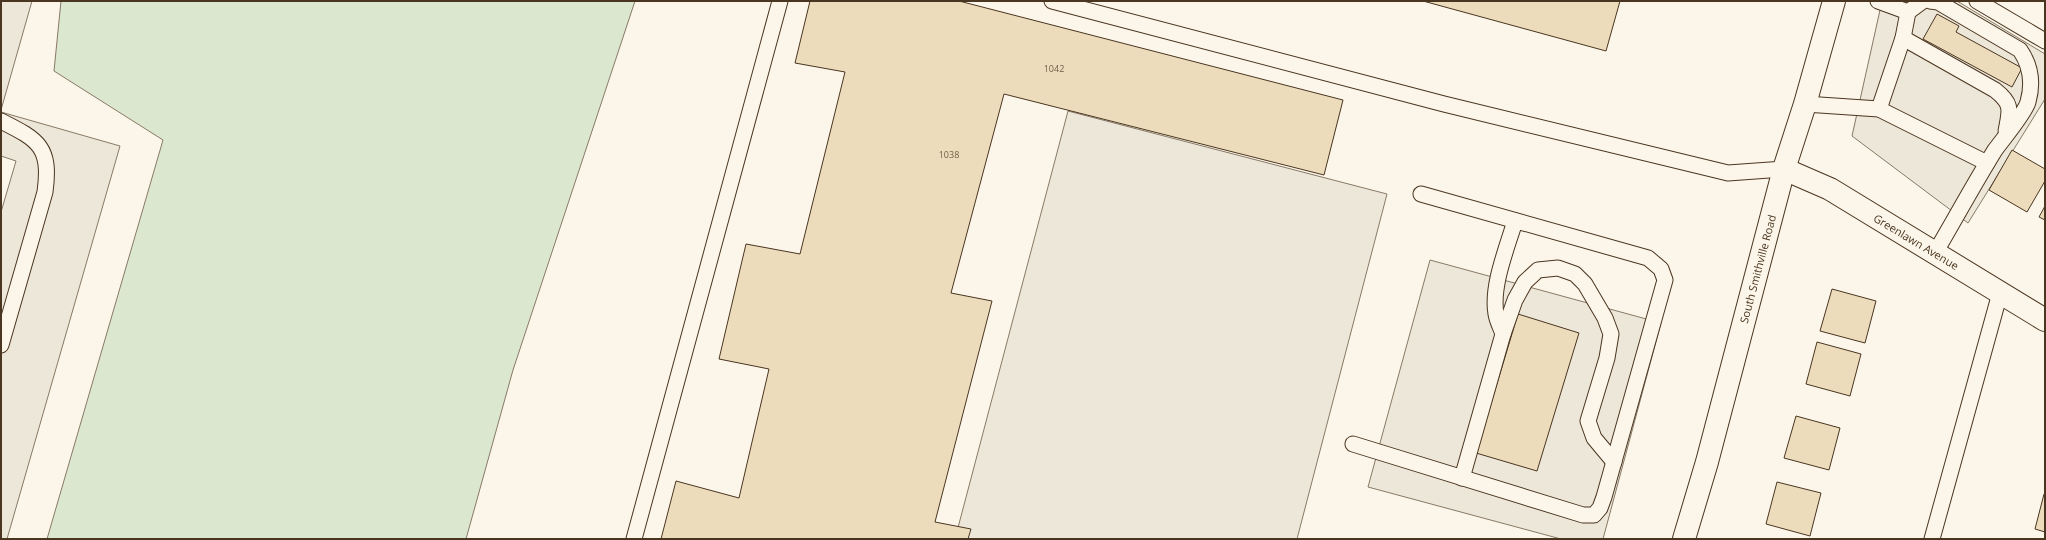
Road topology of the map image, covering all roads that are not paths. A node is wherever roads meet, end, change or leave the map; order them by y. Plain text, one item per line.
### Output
1 (780, 1) edge
2 (1052, 1) edge
3 (1834, 1) edge
4 (1878, 1) edge
5 (1924, 1) edge
6 (1930, 1) edge
7 (1977, 1) edge
8 (1908, 12) junction
9 (1903, 38) junction
10 (2045, 41) edge
11 (1805, 104) junction
12 (1879, 109) junction
13 (1, 121) edge
14 (2006, 134) junction
15 (1987, 163) junction
16 (1784, 169) junction
17 (1421, 194) dead end
18 (1515, 221) junction
19 (1935, 254) junction
20 (2000, 292) junction
21 (2045, 320) edge
22 (1503, 334) junction
23 (1, 345) edge
24 (1353, 444) dead end
25 (1614, 462) junction
26 (1462, 478) junction
27 (634, 539) edge
28 (1684, 539) edge
29 (1932, 539) edge

1 - 27 lane
2 - 16 lane
3 - 11 main road, South Smithville Road
4 - 8 lane
5 - 8 lane
6 - 14 lane
7 - 10 lane
8 - 9 lane
9 - 12 lane
9 - 14 lane
11 - 12 lane
11 - 16 main road, South Smithville Road
12 - 15 lane
13 - 23 lane
14 - 15 lane
15 - 19 lane
16 - 19 main road, Greenlawn Avenue
16 - 28 main road, South Smithville Road
17 - 18 lane
18 - 22 lane
18 - 25 lane
19 - 20 main road, Greenlawn Avenue
20 - 21 main road, Greenlawn Avenue
20 - 29 lane
22 - 25 lane
22 - 26 lane
24 - 26 lane
25 - 26 lane

